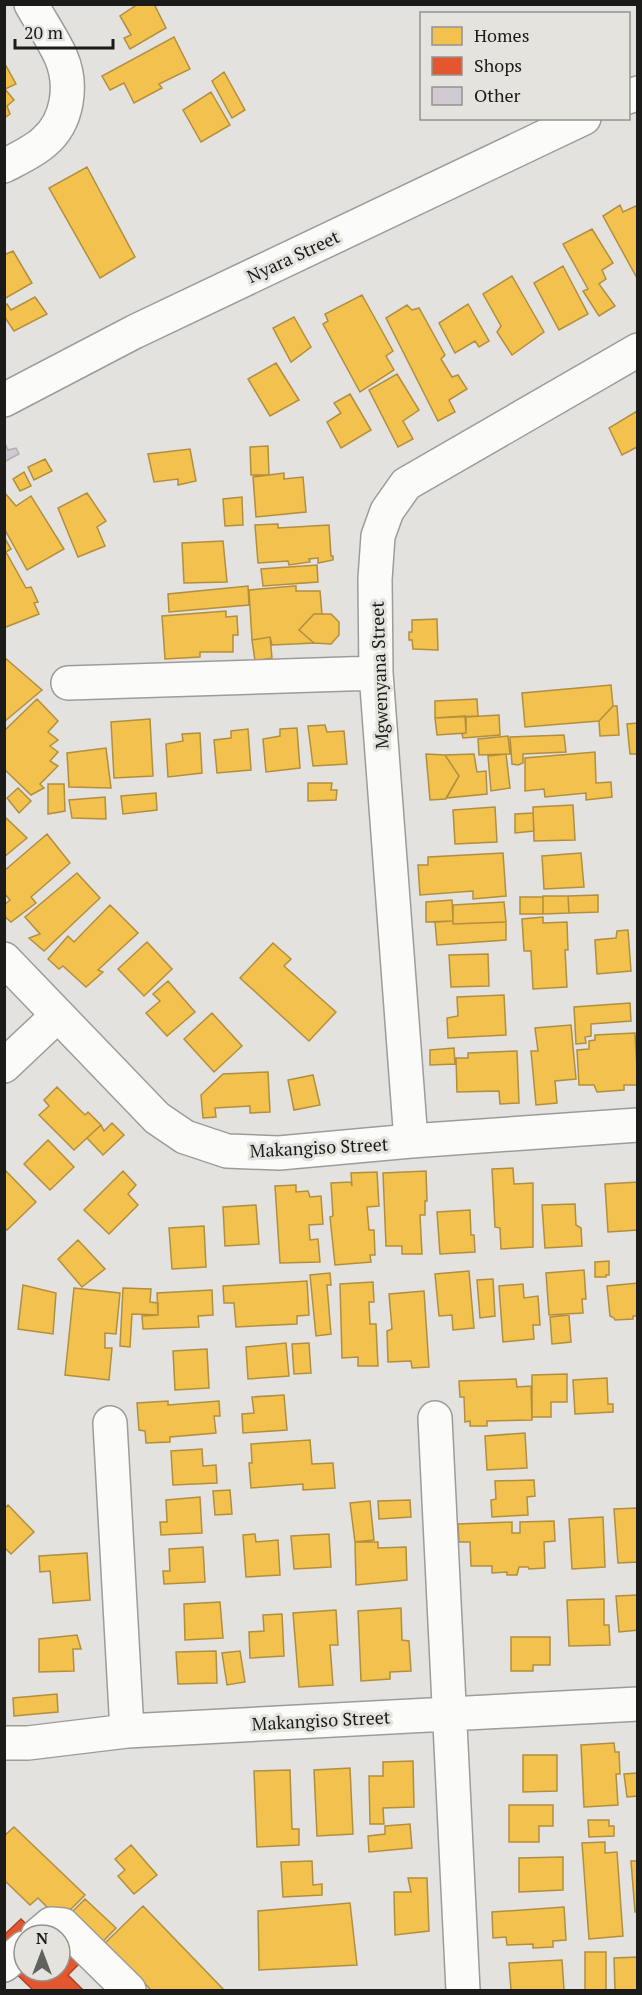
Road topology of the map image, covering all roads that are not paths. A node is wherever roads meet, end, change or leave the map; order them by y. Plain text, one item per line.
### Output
1 (31, 4) edge
2 (580, 120) edge
3 (4, 166) edge
4 (638, 350) edge
5 (4, 400) edge
6 (376, 673) junction
7 (68, 683) dead end
8 (4, 959) edge
9 (58, 1015) junction
10 (4, 1066) edge
11 (638, 1125) edge
12 (411, 1141) junction
13 (435, 1418) dead end
14 (110, 1423) dead end
15 (638, 1704) edge
16 (450, 1713) junction
17 (127, 1731) junction
18 (4, 1743) edge
19 (72, 1934) edge
20 (129, 1990) edge
21 (463, 1990) edge

1 - 3 street
2 - 5 street, Nyara Street
4 - 6 street, Mgwenyana Street
6 - 7 street
6 - 12 street, Mgwenyana Street
8 - 9 street, Makangiso Street
9 - 10 street
9 - 12 street, Makangiso Street
11 - 12 street, Makangiso Street
13 - 16 street
14 - 17 street
15 - 16 street, Makangiso Street
16 - 17 street, Makangiso Street
16 - 21 street
17 - 18 street, Makangiso Street
19 - 20 street

